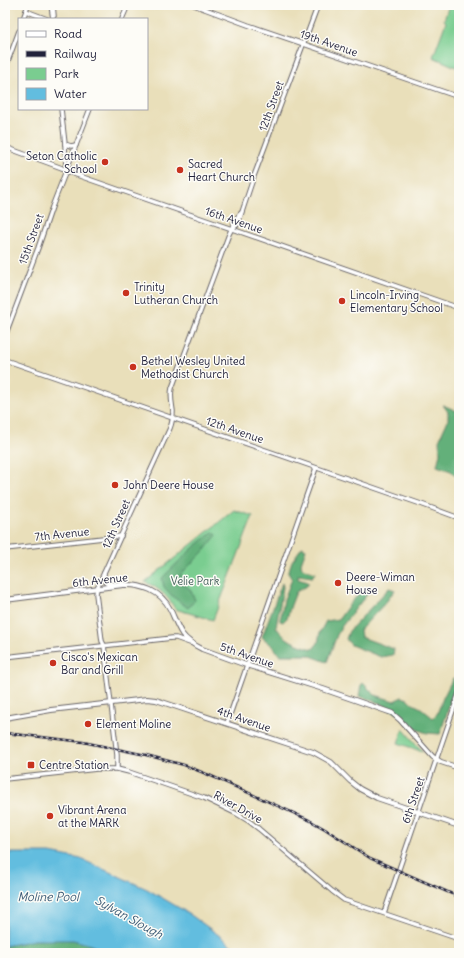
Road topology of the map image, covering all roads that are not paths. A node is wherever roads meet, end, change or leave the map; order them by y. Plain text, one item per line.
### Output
1 (28, 5) edge
2 (52, 5) edge
3 (128, 5) edge
4 (194, 5) edge
5 (318, 5) edge
6 (26, 11) junction
7 (23, 18) edge
8 (44, 18) edge
9 (53, 18) edge
10 (122, 18) edge
11 (18, 34) edge
12 (304, 44) junction
13 (5, 69) edge
14 (459, 98) edge
15 (61, 110) edge
16 (90, 110) edge
17 (65, 144) junction
18 (76, 145) junction
19 (5, 147) edge
20 (66, 170) junction
21 (232, 229) junction
22 (459, 308) edge
23 (5, 336) edge
24 (5, 360) edge
25 (173, 418) junction
26 (316, 468) junction
27 (459, 518) edge
28 (121, 536) junction
29 (5, 549) edge
30 (104, 571) junction
31 (136, 585) junction
32 (97, 588) junction
33 (5, 600) edge
34 (193, 644) junction
35 (104, 645) junction
36 (5, 657) edge
37 (246, 665) junction
38 (459, 693) edge
39 (111, 703) junction
40 (5, 718) edge
41 (227, 723) junction
42 (436, 759) junction
43 (459, 768) edge
44 (116, 770) junction
45 (5, 779) edge
46 (418, 812) junction
47 (459, 826) edge
48 (384, 914) junction
49 (459, 939) edge

1 - 6 street
2 - 9 street
3 - 10 street
4 - 12 street, 19th Avenue
5 - 12 street, 12th Street
6 - 7 street
6 - 8 street
11 - 13 street
12 - 14 street, 19th Avenue
12 - 21 street, 12th Street
15 - 17 street
16 - 18 street
17 - 18 street
17 - 20 street
18 - 20 street, 15th Street
19 - 20 street, 16th Avenue
20 - 21 street, 16th Avenue
20 - 23 street, 15th Street
21 - 22 street, 16th Avenue
21 - 25 street, 12th Street
24 - 25 street, 12th Avenue
25 - 26 street, 12th Avenue
25 - 28 street, 12th Street
26 - 27 street, 12th Avenue
26 - 37 street
28 - 29 street, 7th Avenue
28 - 30 street, 12th Street
30 - 31 street
30 - 32 street, 12th Street
31 - 32 main road, 6th Avenue
31 - 34 main road, 6th Avenue
32 - 33 main road, 6th Avenue
32 - 35 street, 12th Street
34 - 35 street, 5th Avenue
34 - 37 main road, 5th Avenue
35 - 36 street, 5th Avenue
35 - 39 street, 12th Street
37 - 41 street
37 - 42 main road, 5th Avenue
38 - 42 street, 6th Street
39 - 40 main road, 4th Avenue
39 - 41 main road, 4th Avenue
39 - 44 street, 12th Street
41 - 46 main road, 4th Avenue
42 - 43 main road, 5th Avenue
42 - 46 street, 6th Street
44 - 45 street, River Drive
44 - 48 street, River Drive
46 - 47 main road, 4th Avenue
46 - 48 street, 6th Street
48 - 49 street, River Drive

